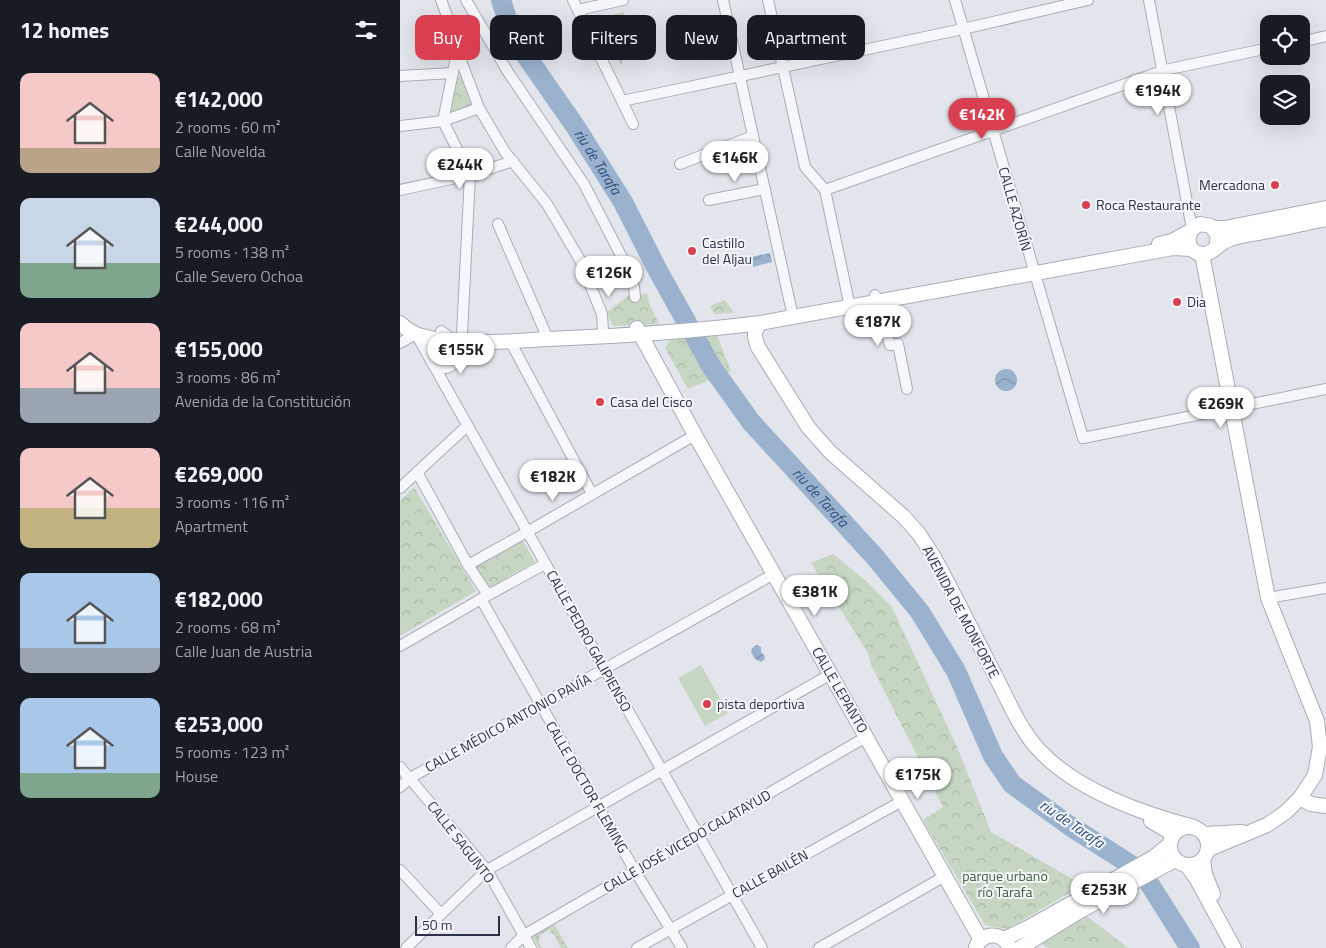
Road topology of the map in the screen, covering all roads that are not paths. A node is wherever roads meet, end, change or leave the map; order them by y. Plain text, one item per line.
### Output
1 (466, 0) edge
2 (573, 0) edge
3 (623, 0) edge
4 (724, 0) edge
5 (768, 0) edge
6 (954, 0) edge
7 (1088, 0) edge
8 (1148, 0) edge
9 (1154, 0) edge
10 (441, 1) edge
11 (578, 10) junction
12 (446, 15) edge
13 (963, 29) junction
14 (1326, 36) edge
15 (1310, 40) edge
16 (1260, 50) edge
17 (455, 60) edge
18 (460, 60) edge
19 (783, 67) junction
20 (1165, 71) junction
21 (453, 73) junction
22 (400, 76) edge
23 (740, 76) junction
24 (622, 101) junction
25 (479, 108) junction
26 (442, 121) junction
27 (633, 124) dead end
28 (400, 126) edge
29 (993, 131) junction
30 (753, 136) junction
31 (514, 161) junction
32 (680, 164) dead end
33 (470, 175) junction
34 (765, 189) junction
35 (400, 190) edge
36 (825, 190) junction
37 (709, 200) dead end
38 (1326, 208) edge
39 (1326, 220) edge
40 (498, 224) dead end
41 (1199, 228) junction
42 (1216, 247) junction
43 (1197, 251) junction
44 (1033, 270) junction
45 (635, 296) dead end
46 (876, 298) junction
47 (849, 303) junction
48 (792, 314) junction
49 (400, 321) edge
50 (760, 323) junction
51 (736, 324) junction
52 (604, 330) junction
53 (638, 331) junction
54 (545, 332) junction
55 (416, 334) junction
56 (449, 336) junction
57 (510, 341) junction
58 (494, 342) junction
59 (400, 343) edge
60 (431, 362) junction
61 (451, 366) junction
62 (907, 389) dead end
63 (1326, 389) edge
64 (1231, 407) junction
65 (467, 426) junction
66 (695, 434) junction
67 (416, 472) junction
68 (400, 488) edge
69 (592, 494) junction
70 (527, 532) junction
71 (545, 564) junction
72 (468, 565) junction
73 (774, 574) junction
74 (1326, 588) edge
75 (485, 597) junction
76 (1268, 598) junction
77 (400, 646) edge
78 (604, 669) junction
79 (831, 674) junction
80 (540, 705) junction
81 (866, 737) junction
82 (400, 767) edge
83 (662, 770) junction
84 (410, 778) junction
85 (400, 787) edge
86 (1300, 798) junction
87 (902, 800) junction
88 (1326, 806) edge
89 (598, 807) junction
90 (1199, 831) junction
91 (1253, 831) junction
92 (698, 834) junction
93 (1171, 841) junction
94 (1206, 855) junction
95 (1181, 863) junction
96 (400, 870) edge
97 (487, 870) junction
98 (635, 871) junction
99 (945, 876) junction
100 (732, 895) junction
101 (441, 914) junction
102 (671, 929) junction
103 (524, 935) junction
104 (978, 944) edge
105 (1007, 944) edge
106 (406, 948) edge
107 (511, 948) edge
108 (531, 948) edge
109 (637, 948) edge
110 (682, 948) edge
111 (762, 948) edge
112 (819, 948) edge
113 (1020, 948) edge
114 (1234, 948) edge

1 - 45 street
2 - 11 street
3 - 11 street
4 - 23 street
5 - 19 street
6 - 13 street, CALLE AZORÍN
7 - 13 street
8 - 20 street
9 - 20 street
10 - 12 street
11 - 24 street
13 - 19 street
13 - 29 street, CALLE AZORÍN
14 - 15 street
16 - 20 street
17 - 21 street
18 - 25 street
19 - 23 street
19 - 36 street
20 - 29 street
20 - 41 street
21 - 22 street
21 - 26 street
23 - 24 street
23 - 30 street
24 - 27 street
25 - 26 street
25 - 31 street
26 - 28 street
26 - 33 street
29 - 36 street
29 - 44 street, CALLE AZORÍN
30 - 32 street
30 - 34 street
31 - 33 street
31 - 52 street
33 - 35 street
33 - 56 street
34 - 37 street
34 - 48 street
36 - 47 street
38 - 41 street
39 - 42 street
40 - 54 street
41 - 42 street
41 - 43 street
41 - 44 street
42 - 43 street
43 - 44 street
43 - 64 street
44 - 46 street
44 - 64 street, CALLE AZORÍN
46 - 47 street
46 - 62 street
47 - 48 street
48 - 50 street
48 - 51 street
49 - 55 street
49 - 56 street
50 - 51 street
50 - 90 street, AVENIDA DE MONFORTE
51 - 53 street
51 - 93 street, AVENIDA DE MONFORTE
52 - 53 street
52 - 54 street
53 - 57 street
53 - 66 street, CALLE LEPANTO
54 - 56 street
55 - 56 street
55 - 59 street
55 - 60 street, CALLE PEDRO GALIPIENSO
56 - 58 street
56 - 60 street
56 - 61 street
57 - 58 street
57 - 69 street
58 - 61 street
60 - 61 street
60 - 65 street, CALLE PEDRO GALIPIENSO
63 - 64 street
64 - 76 street
65 - 67 street
65 - 70 street, CALLE PEDRO GALIPIENSO
66 - 69 street
66 - 73 street, CALLE LEPANTO
67 - 68 street
67 - 72 street, CALLE DOCTOR FLEMING
69 - 70 street
70 - 71 street, CALLE PEDRO GALIPIENSO
70 - 72 street
71 - 75 street
71 - 78 street, CALLE PEDRO GALIPIENSO
72 - 75 street, CALLE DOCTOR FLEMING
73 - 78 street, CALLE MÉDICO ANTONIO PAVÍA
73 - 79 street, CALLE LEPANTO
74 - 76 street
75 - 77 street
75 - 80 street, CALLE DOCTOR FLEMING
76 - 86 street
78 - 80 street, CALLE MÉDICO ANTONIO PAVÍA
78 - 83 street, CALLE PEDRO GALIPIENSO
79 - 81 street, CALLE LEPANTO
79 - 83 street
80 - 84 street, CALLE MÉDICO ANTONIO PAVÍA
80 - 89 street, CALLE DOCTOR FLEMING
81 - 87 street, CALLE LEPANTO
81 - 92 street, CALLE JOSÉ VICEDO CALATAYUD
82 - 84 street, CALLE SAGUNTO
83 - 89 street
83 - 92 street, CALLE PEDRO GALIPIENSO
84 - 85 street, CALLE MÉDICO ANTONIO PAVÍA
84 - 97 street, CALLE SAGUNTO
86 - 88 street
86 - 91 street
87 - 99 street, CALLE LEPANTO
87 - 100 street, CALLE BAILÉN
89 - 97 street
89 - 98 street, CALLE DOCTOR FLEMING
90 - 91 street
90 - 93 street
90 - 94 street
91 - 94 street
92 - 98 street, CALLE JOSÉ VICEDO CALATAYUD
92 - 100 street, CALLE PEDRO GALIPIENSO
93 - 95 street
93 - 105 street
94 - 95 street
94 - 114 street
95 - 113 street
95 - 114 street
96 - 101 street
97 - 101 street
97 - 103 street, CALLE SAGUNTO
98 - 102 street, CALLE DOCTOR FLEMING
98 - 103 street, CALLE JOSÉ VICEDO CALATAYUD
99 - 104 street, CALLE LEPANTO
99 - 112 street
100 - 102 street, CALLE BAILÉN
100 - 111 street, CALLE PEDRO GALIPIENSO
101 - 106 street
102 - 109 street, CALLE BAILÉN
102 - 110 street, CALLE DOCTOR FLEMING
103 - 107 street, CALLE JOSÉ VICEDO CALATAYUD
103 - 108 street, CALLE SAGUNTO
104 - 105 street

